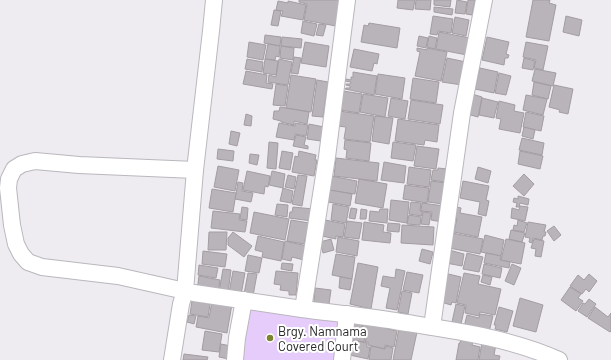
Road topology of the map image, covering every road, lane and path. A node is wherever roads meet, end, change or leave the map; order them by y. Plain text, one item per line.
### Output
1 (214, 0) edge
2 (347, 0) edge
3 (484, 0) edge
4 (195, 170) junction
5 (185, 291) junction
6 (244, 300) junction
7 (303, 309) junction
8 (347, 314) junction
9 (432, 327) junction
10 (172, 360) edge
11 (235, 360) edge
12 (342, 360) edge
13 (559, 360) edge

1 - 4 street
2 - 7 street
3 - 9 street
4 - 5 street
4 - 5 street
5 - 6 street
5 - 10 street
6 - 7 street
6 - 11 street
7 - 8 street
8 - 9 street
8 - 12 street
9 - 13 street

